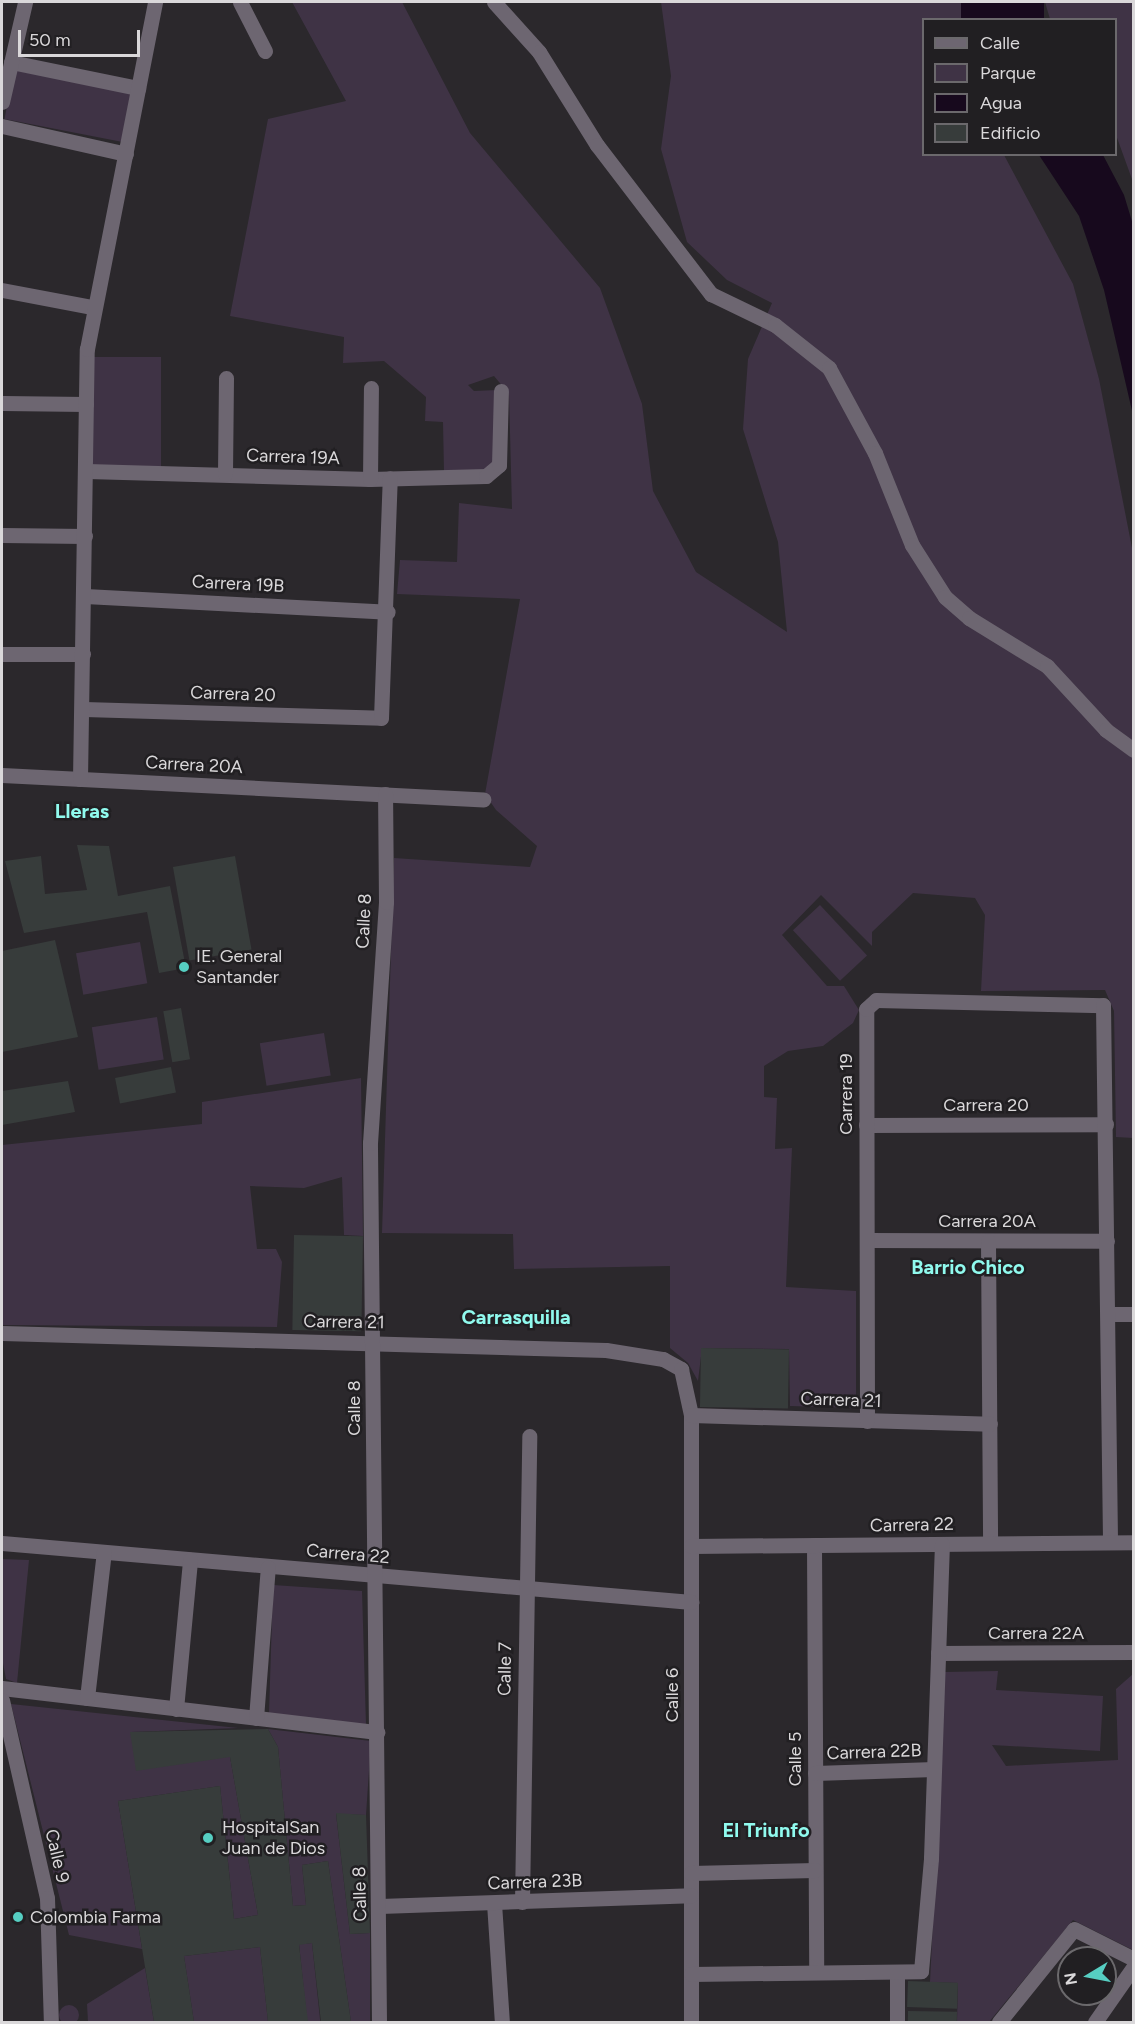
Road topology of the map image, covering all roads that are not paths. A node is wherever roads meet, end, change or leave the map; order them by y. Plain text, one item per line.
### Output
1 (25, 2) edge
2 (155, 2) edge
3 (240, 2) edge
4 (494, 2) edge
5 (265, 51) dead end
6 (11, 62) junction
7 (138, 88) junction
8 (2, 98) edge
9 (2, 126) edge
10 (126, 154) junction
11 (2, 290) edge
12 (92, 307) junction
13 (226, 378) dead end
14 (371, 388) dead end
15 (501, 391) dead end
16 (2, 403) edge
17 (86, 404) junction
18 (87, 471) junction
19 (225, 474) junction
20 (390, 478) junction
21 (370, 479) junction
22 (2, 535) edge
23 (86, 536) junction
24 (85, 596) junction
25 (388, 612) junction
26 (2, 654) edge
27 (83, 654) junction
28 (84, 709) junction
29 (1134, 750) edge
30 (2, 775) edge
31 (80, 778) junction
32 (384, 794) junction
33 (483, 800) dead end
34 (1106, 1124) junction
35 (866, 1125) junction
36 (867, 1240) junction
37 (988, 1241) junction
38 (1107, 1241) junction
39 (1107, 1314) junction
40 (1134, 1314) edge
41 (2, 1333) edge
42 (374, 1342) junction
43 (681, 1369) joint
44 (691, 1415) junction
45 (867, 1420) junction
46 (990, 1424) junction
47 (529, 1436) dead end
48 (1110, 1542) junction
49 (1134, 1542) edge
50 (2, 1543) edge
51 (990, 1543) junction
52 (942, 1544) junction
53 (814, 1545) junction
54 (692, 1546) junction
55 (104, 1552) junction
56 (190, 1560) junction
57 (268, 1567) junction
58 (375, 1576) junction
59 (525, 1584) junction
60 (692, 1602) junction
61 (1134, 1652) edge
62 (938, 1653) junction
63 (2, 1688) edge
64 (87, 1698) junction
65 (2, 1700) edge
66 (176, 1709) junction
67 (256, 1718) junction
68 (377, 1732) junction
69 (934, 1769) junction
70 (815, 1773) junction
71 (815, 1870) junction
72 (691, 1873) junction
73 (691, 1895) junction
74 (522, 1902) junction
75 (494, 1903) junction
76 (380, 1906) junction
77 (1134, 1959) edge
78 (1134, 1966) edge
79 (816, 1972) junction
80 (897, 1972) junction
81 (691, 1974) junction
82 (51, 2022) edge
83 (379, 2022) edge
84 (502, 2022) edge
85 (691, 2022) edge
86 (897, 2022) edge
87 (999, 2022) edge
88 (1095, 2022) edge

1 - 6 street
2 - 7 street
3 - 5 street
4 - 29 street
6 - 7 street
6 - 8 street
7 - 10 street
9 - 10 street
10 - 12 street
11 - 12 street
12 - 17 street
13 - 19 street
14 - 21 street
15 - 20 street, Carrera 19A
16 - 17 street
17 - 18 street
18 - 19 street, Carrera 19A
18 - 23 street
19 - 21 street, Carrera 19A
20 - 21 street, Carrera 19A
20 - 25 street
22 - 23 street
23 - 24 street
24 - 25 street, Carrera 19B
24 - 27 street
25 - 28 street, Carrera 20
26 - 27 street
27 - 28 street
28 - 31 street
30 - 31 street, Carrera 20A
31 - 32 street, Carrera 20A
32 - 33 street, Carrera 20A
32 - 42 street, Calle 8
34 - 35 street, Carrera 20
34 - 35 street, Carrera 19
34 - 38 street
35 - 36 street, Carrera 19
36 - 37 street, Carrera 20A
36 - 45 street, Carrera 19
37 - 38 street, Carrera 20A
37 - 46 street
38 - 39 street
39 - 40 street
39 - 48 street
41 - 42 street, Carrera 21
42 - 43 street, Carrera 21
42 - 58 street, Calle 8
43 - 44 street, Calle 6
44 - 45 street, Carrera 21
44 - 54 street, Calle 6
45 - 46 street, Carrera 21
46 - 51 street
47 - 59 street, Calle 7
48 - 49 street, Carrera 22
48 - 51 street, Carrera 22
50 - 55 street, Carrera 22
51 - 52 street, Carrera 22
52 - 53 street, Carrera 22
52 - 62 street
53 - 54 street, Carrera 22
53 - 70 street, Calle 5
54 - 60 street, Calle 6
55 - 56 street, Carrera 22
55 - 64 street
56 - 57 street, Carrera 22
56 - 66 street
57 - 58 street, Carrera 22
57 - 67 street
58 - 59 street, Carrera 22
58 - 68 street, Calle 8
59 - 60 street, Carrera 22
59 - 74 street, Calle 7
60 - 72 street, Calle 6
61 - 62 street, Carrera 22A
62 - 69 street
63 - 64 street
64 - 66 street
65 - 82 street, Calle 9
66 - 67 street
67 - 68 street
68 - 76 street, Calle 8
69 - 70 street, Carrera 22B
69 - 80 street
70 - 71 street, Calle 5
71 - 72 street
71 - 79 street, Calle 5
72 - 73 street, Calle 6
73 - 74 street, Carrera 23B
73 - 81 street, Calle 6
74 - 75 street, Carrera 23B
75 - 76 street, Carrera 23B
75 - 84 street
76 - 83 street, Calle 8
77 - 87 street
78 - 88 street
79 - 80 street
79 - 81 street
80 - 86 street
81 - 85 street, Calle 6

